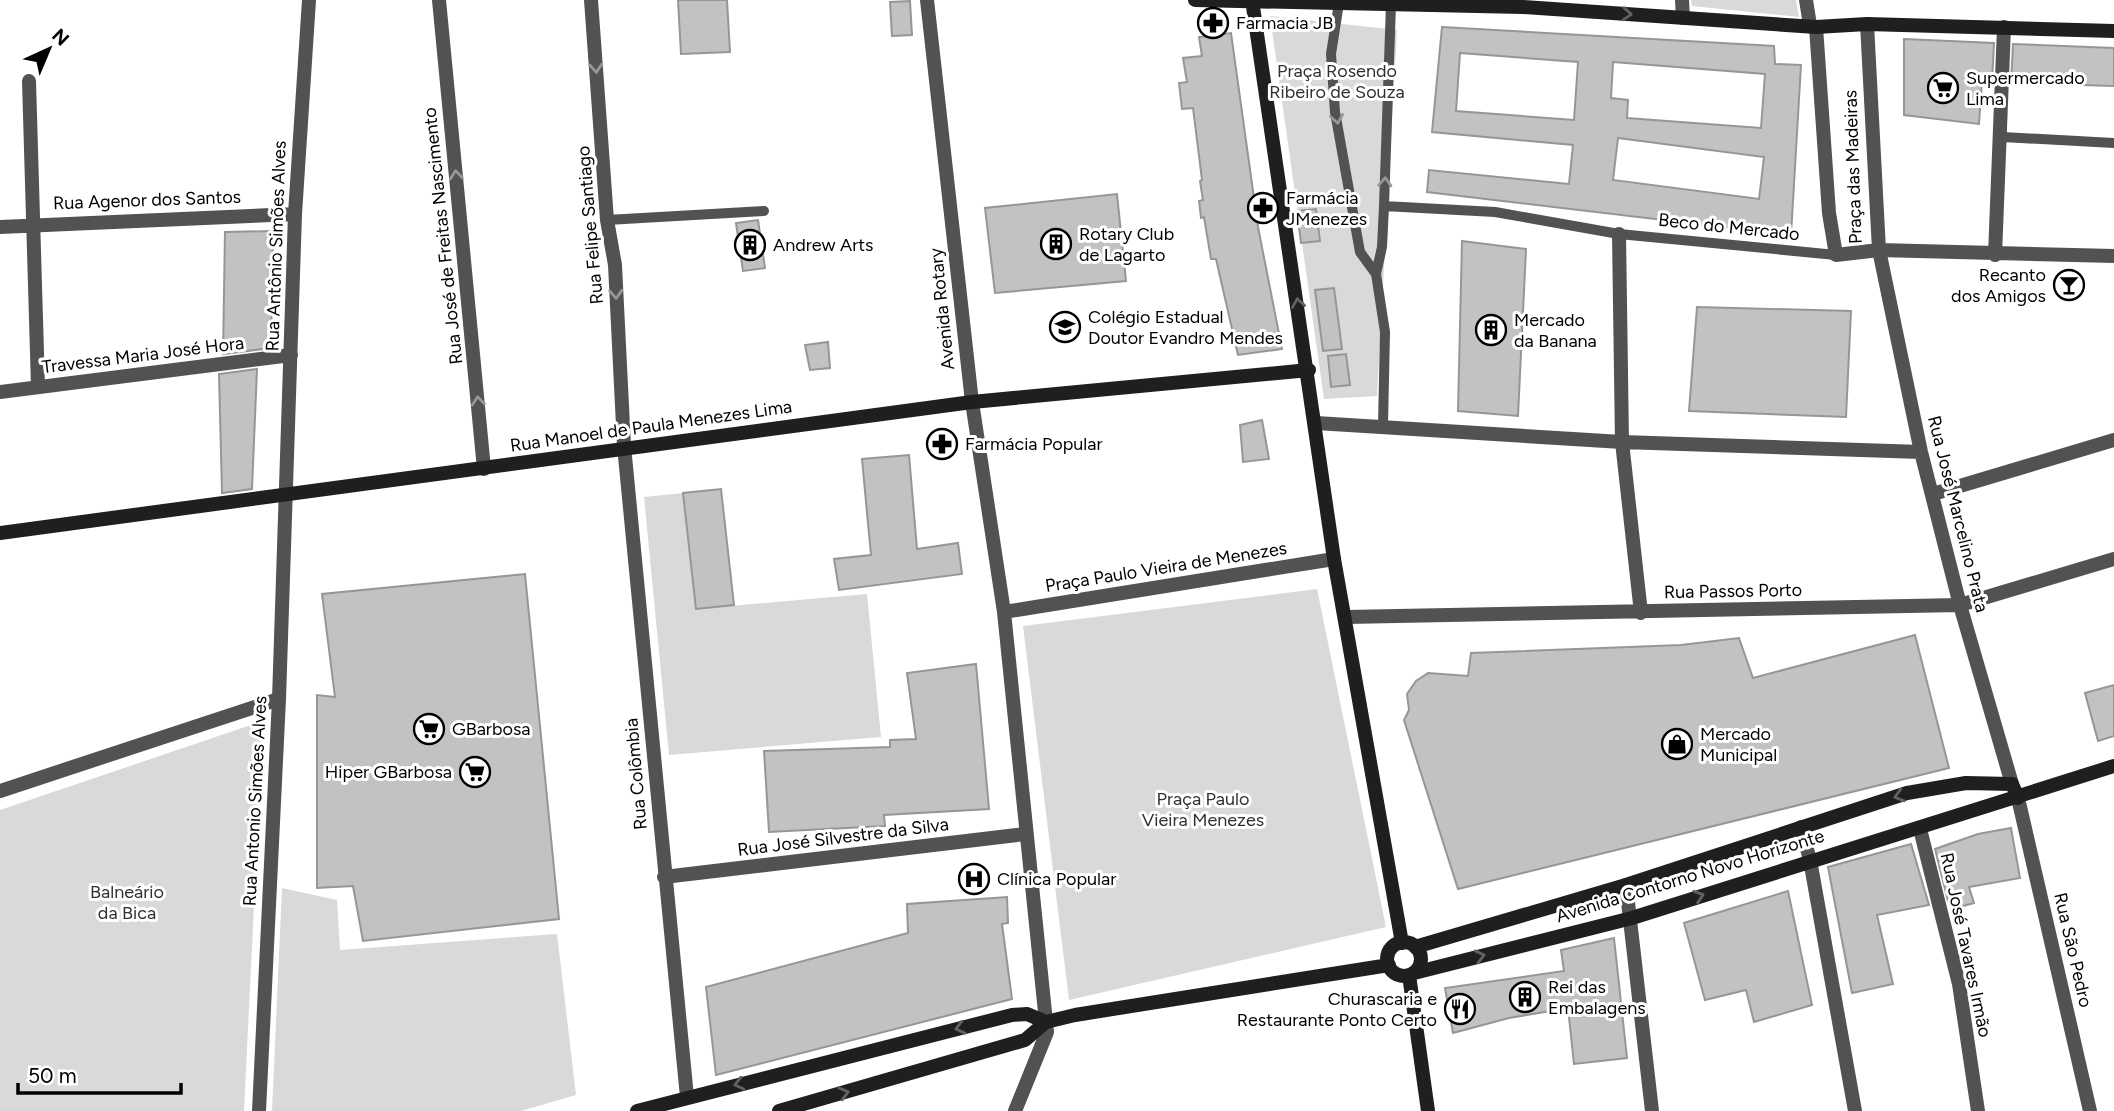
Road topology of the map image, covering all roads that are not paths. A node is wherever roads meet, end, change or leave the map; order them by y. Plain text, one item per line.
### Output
1 (309, 0) edge
2 (439, 0) edge
3 (591, 0) edge
4 (927, 0) edge
5 (1195, 0) edge
6 (1682, 0) edge
7 (1806, 0) edge
8 (1252, 1) edge
9 (1339, 1) edge
10 (1523, 3) edge
11 (1391, 4) junction
12 (1683, 19) junction
13 (1867, 24) junction
14 (1813, 26) junction
15 (2004, 27) junction
16 (2114, 31) edge
17 (29, 81) dead end
18 (2001, 137) junction
19 (2114, 143) edge
20 (1384, 206) junction
21 (764, 211) dead end
22 (295, 214) junction
23 (607, 220) junction
24 (33, 224) junction
25 (0, 227) edge
26 (1619, 234) junction
27 (1879, 250) junction
28 (1836, 255) junction
29 (1995, 255) junction
30 (2114, 256) edge
31 (1376, 274) junction
32 (291, 355) junction
33 (1309, 370) junction
34 (38, 387) junction
35 (0, 392) edge
36 (972, 402) junction
37 (1316, 423) junction
38 (1383, 425) junction
39 (2114, 440) edge
40 (1622, 442) junction
41 (624, 446) junction
42 (1921, 452) junction
43 (484, 469) junction
44 (286, 494) junction
45 (1933, 494) junction
46 (0, 533) edge
47 (1335, 559) junction
48 (2114, 559) edge
49 (1960, 604) junction
50 (1004, 612) junction
51 (1641, 613) junction
52 (1346, 617) junction
53 (279, 699) junction
54 (2114, 766) edge
55 (2012, 784) junction
56 (0, 791) edge
57 (2018, 798) junction
58 (1801, 827) junction
59 (1920, 829) junction
60 (1025, 834) junction
61 (1810, 860) junction
62 (664, 877) junction
63 (1626, 885) junction
64 (1632, 918) junction
65 (1408, 945) junction
66 (1389, 965) junction
67 (1411, 974) junction
68 (1046, 1022) junction
69 (687, 1097) junction
70 (259, 1111) edge
71 (637, 1111) edge
72 (779, 1111) edge
73 (1015, 1111) edge
74 (1428, 1111) edge
75 (1652, 1111) edge
76 (1856, 1111) edge
77 (1978, 1111) edge
78 (2090, 1111) edge

1 - 22 street, Rua Antônio Simões Alves
43 -> 2 street, Rua José de Freitas Nascimento
3 -> 23 street, Rua Felipe Santiago
4 - 36 street, Avenida Rotary
5 - 8 main road
6 - 12 street
7 - 14 street, Praça das Madeiras
8 - 9 main road
33 -> 8 main road
9 - 11 main road
9 -> 31 lane
10 - 11 main road
10 -> 12 main road
20 -> 11 lane
12 - 14 main road
13 - 14 main road
13 - 15 main road
13 - 27 street, Praça das Madeiras
14 - 28 street, Praça das Madeiras
15 - 16 main road
15 - 18 street
17 - 24 street
18 - 19 lane
18 - 29 street
20 - 26 lane, Beco do Mercado
20 - 31 lane
21 - 23 lane
22 - 24 street, Rua Agenor dos Santos
22 - 32 street, Rua Antônio Simões Alves
23 -> 41 street, Rua Felipe Santiago
24 - 25 street, Rua Agenor dos Santos
24 - 34 street
26 - 28 lane, Beco do Mercado
26 - 40 street
27 - 28 street, Praça das Madeiras
27 - 29 street
27 - 42 street, Rua José Marcelino Prata
29 - 30 street
31 - 38 lane
32 - 34 street, Travessa Maria José Hora
32 - 44 street, Rua Antônio Simões Alves
33 - 36 main road, Rua Manoel de Paula Menezes Lima
33 - 37 main road
34 - 35 street, Travessa Maria José Hora
36 - 41 main road, Rua Manoel de Paula Menezes Lima
36 - 50 street, Avenida Rotary
37 - 38 street
37 - 47 main road
38 - 40 street
39 - 45 street
40 - 42 street
40 - 51 street
41 - 43 main road, Rua Manoel de Paula Menezes Lima
41 - 62 street, Rua Colômbia
42 - 45 street, Rua José Marcelino Prata
43 - 44 main road, Rua Manoel de Paula Menezes Lima
44 - 46 main road, Rua Manoel de Paula Menezes Lima
44 - 53 street, Rua Antonio Simões Alves
45 - 49 street, Rua José Marcelino Prata
47 - 50 street, Praça Paulo Vieira de Menezes
47 - 52 main road
48 - 49 street, Rua Passos Porto
49 - 51 street, Rua Passos Porto
49 - 55 street, Rua José Marcelino Prata
50 - 60 street
51 - 52 street, Rua Passos Porto
52 - 65 main road
53 - 56 street
53 - 70 street, Rua Antonio Simões Alves
54 - 57 main road
55 - 57 main road
55 -> 58 main road, Avenida Contorno Novo Horizonte
57 - 59 main road, Avenida Contorno Novo Horizonte
57 - 78 street, Rua São Pedro
58 - 61 street
58 - 63 main road, Avenida Contorno Novo Horizonte
59 - 61 main road, Avenida Contorno Novo Horizonte
59 - 77 street, Rua José Tavares Irmão
60 - 62 street, Rua José Silvestre da Silva
60 - 68 street
64 -> 61 main road, Avenida Contorno Novo Horizonte
61 - 76 street
62 - 69 street, Rua Colômbia
63 - 64 street
63 - 65 main road, Avenida Contorno Novo Horizonte
67 -> 64 main road, Avenida Contorno Novo Horizonte
64 - 75 street
65 - 66 main road
65 - 67 main road
66 - 67 main road
66 - 68 main road
67 - 74 main road
68 -> 69 main road
72 -> 68 main road
68 - 73 street
69 - 71 main road

